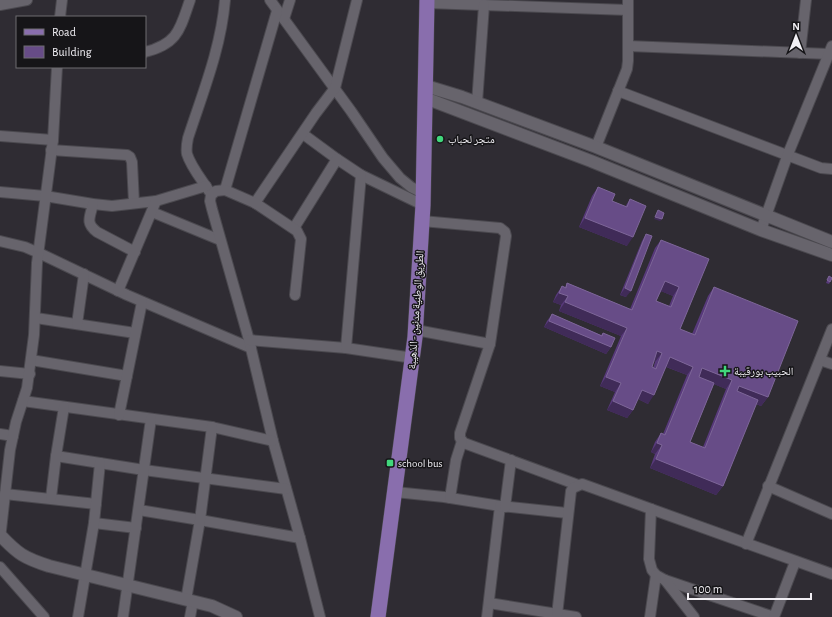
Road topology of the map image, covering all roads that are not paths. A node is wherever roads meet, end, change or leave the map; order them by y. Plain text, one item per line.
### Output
1 (24, 0) edge
2 (27, 0) edge
3 (62, 0) edge
4 (190, 0) edge
5 (225, 0) edge
6 (270, 0) edge
7 (290, 0) edge
8 (357, 0) edge
9 (628, 0) edge
10 (806, 0) edge
11 (427, 2) edge
12 (0, 5) edge
13 (484, 5) junction
14 (628, 10) junction
15 (280, 15) junction
16 (60, 16) edge
17 (628, 46) junction
18 (830, 50) edge
19 (146, 52) edge
20 (800, 53) junction
21 (57, 68) edge
22 (335, 88) junction
23 (618, 90) junction
24 (426, 92) junction
25 (477, 103) junction
26 (303, 134) junction
27 (0, 136) edge
28 (52, 145) junction
29 (596, 148) junction
30 (788, 154) junction
31 (337, 159) junction
32 (832, 169) edge
33 (360, 175) junction
34 (209, 190) junction
35 (225, 190) junction
36 (0, 192) edge
37 (45, 196) junction
38 (423, 199) junction
39 (156, 201) junction
40 (134, 203) junction
41 (255, 203) junction
42 (93, 204) junction
43 (152, 212) junction
44 (766, 216) junction
45 (422, 221) junction
46 (294, 228) junction
47 (761, 230) junction
48 (220, 240) junction
49 (0, 241) edge
50 (832, 242) edge
51 (135, 252) junction
52 (39, 253) junction
53 (832, 255) edge
54 (84, 274) junction
55 (118, 291) junction
56 (295, 295) dead end
57 (142, 302) junction
58 (36, 318) junction
59 (77, 324) junction
60 (832, 329) edge
61 (416, 330) junction
62 (135, 334) junction
63 (250, 344) junction
64 (490, 344) junction
65 (346, 348) junction
66 (413, 358) junction
67 (31, 360) junction
68 (820, 360) junction
69 (832, 364) edge
70 (0, 371) edge
71 (30, 374) junction
72 (127, 376) junction
73 (22, 401) junction
74 (64, 407) junction
75 (119, 415) junction
76 (151, 419) junction
77 (212, 428) junction
78 (0, 434) edge
79 (13, 436) junction
80 (273, 441) junction
81 (462, 441) junction
82 (56, 456) junction
83 (511, 460) junction
84 (100, 462) junction
85 (144, 470) junction
86 (205, 478) junction
87 (578, 485) junction
88 (768, 486) junction
89 (286, 490) junction
90 (395, 492) junction
91 (5, 494) junction
92 (52, 498) junction
93 (450, 498) junction
94 (96, 504) junction
95 (503, 506) junction
96 (651, 509) junction
97 (139, 510) junction
98 (567, 513) junction
99 (832, 514) edge
100 (200, 520) junction
101 (94, 523) junction
102 (136, 528) junction
103 (0, 535) edge
104 (300, 538) junction
105 (0, 539) edge
106 (746, 544) junction
107 (794, 562) junction
108 (0, 567) edge
109 (832, 574) edge
110 (86, 575) junction
111 (660, 578) junction
112 (128, 585) junction
113 (190, 600) junction
114 (489, 603) junction
115 (550, 615) edge
116 (42, 616) edge
117 (78, 617) edge
118 (123, 617) edge
119 (190, 617) edge
120 (235, 617) edge
121 (320, 617) edge
122 (378, 617) edge
123 (487, 617) edge
124 (576, 617) edge
125 (650, 617) edge
126 (693, 617) edge
127 (774, 617) edge

1 - 2 street
1 - 12 street
3 - 16 street
4 - 19 street
5 - 34 street
6 - 15 street
7 - 15 street
8 - 22 street
9 - 14 street
10 - 20 street
11 - 13 street
11 - 24 main road, الطريق الوطنية مدنين - الذهيبة
13 - 14 street
13 - 25 street
14 - 17 street
15 - 22 street
15 - 35 street
17 - 20 street
17 - 23 street
18 - 20 street
18 - 30 street
21 - 28 street
22 - 26 street
22 - 38 street
23 - 29 street
23 - 30 street
24 - 25 street
24 - 38 main road, الطريق الوطنية مدنين - الذهيبة
24 - 47 street
25 - 29 street
26 - 31 street
26 - 41 street
27 - 28 street
28 - 37 street
28 - 40 street
29 - 44 street
30 - 32 street
30 - 44 street
31 - 33 street
31 - 46 street
33 - 38 street
33 - 65 street
34 - 35 street
34 - 39 street
34 - 48 street
35 - 41 street
36 - 37 street
37 - 42 street
37 - 52 street
38 - 45 main road, الطريق الوطنية مدنين - الذهيبة
39 - 40 street
39 - 43 street
40 - 42 street
41 - 46 street
42 - 51 street
43 - 48 street
43 - 51 street
44 - 47 street
44 - 50 street
45 - 61 main road, الطريق الوطنية مدنين - الذهيبة
45 - 64 street
46 - 56 street
47 - 53 street
48 - 63 street
49 - 52 street
51 - 55 street
52 - 54 street
52 - 58 street
54 - 55 street
54 - 59 street
55 - 57 street
57 - 62 street
57 - 63 street
58 - 59 street
58 - 67 street
59 - 62 street
60 - 68 street
61 - 64 street
61 - 66 main road, الطريق الوطنية مدنين - الذهيبة
62 - 72 street
63 - 65 street
63 - 80 street
64 - 81 street
65 - 66 street
66 - 90 main road, الطريق الوطنية مدنين - الذهيبة
67 - 71 street
67 - 72 street
68 - 69 street
68 - 88 street
70 - 71 street
71 - 73 street
72 - 75 street
73 - 74 street
73 - 79 street
74 - 75 street
74 - 82 street
75 - 76 street
76 - 77 street
76 - 85 street
77 - 80 street
77 - 86 street
78 - 79 street
79 - 91 street
80 - 89 street
81 - 83 street
81 - 93 street
82 - 84 street
82 - 92 street
83 - 87 street
83 - 95 street
84 - 85 street
84 - 94 street
85 - 86 street
85 - 97 street
86 - 89 street
86 - 100 street
87 - 96 street
87 - 98 street
88 - 99 street
88 - 106 street
89 - 104 street
90 - 93 street
90 - 122 main road, الطريق الوطنية مدنين - الذهيبة
91 - 92 street
91 - 103 street
92 - 94 street
93 - 95 street
94 - 101 street
95 - 98 street
95 - 114 street
96 - 106 street
96 - 111 street
97 - 100 street
97 - 102 street
98 - 115 street
100 - 104 street
100 - 113 street
101 - 102 street
101 - 110 street
102 - 112 street
103 - 105 street
103 - 110 street
104 - 121 street
106 - 107 street
107 - 109 street
107 - 127 street
108 - 116 street
110 - 112 street
110 - 117 street
111 - 125 street
111 - 126 street
111 - 127 street
112 - 113 street
112 - 118 street
113 - 119 street
113 - 120 street
114 - 115 street
114 - 123 street
115 - 124 street

